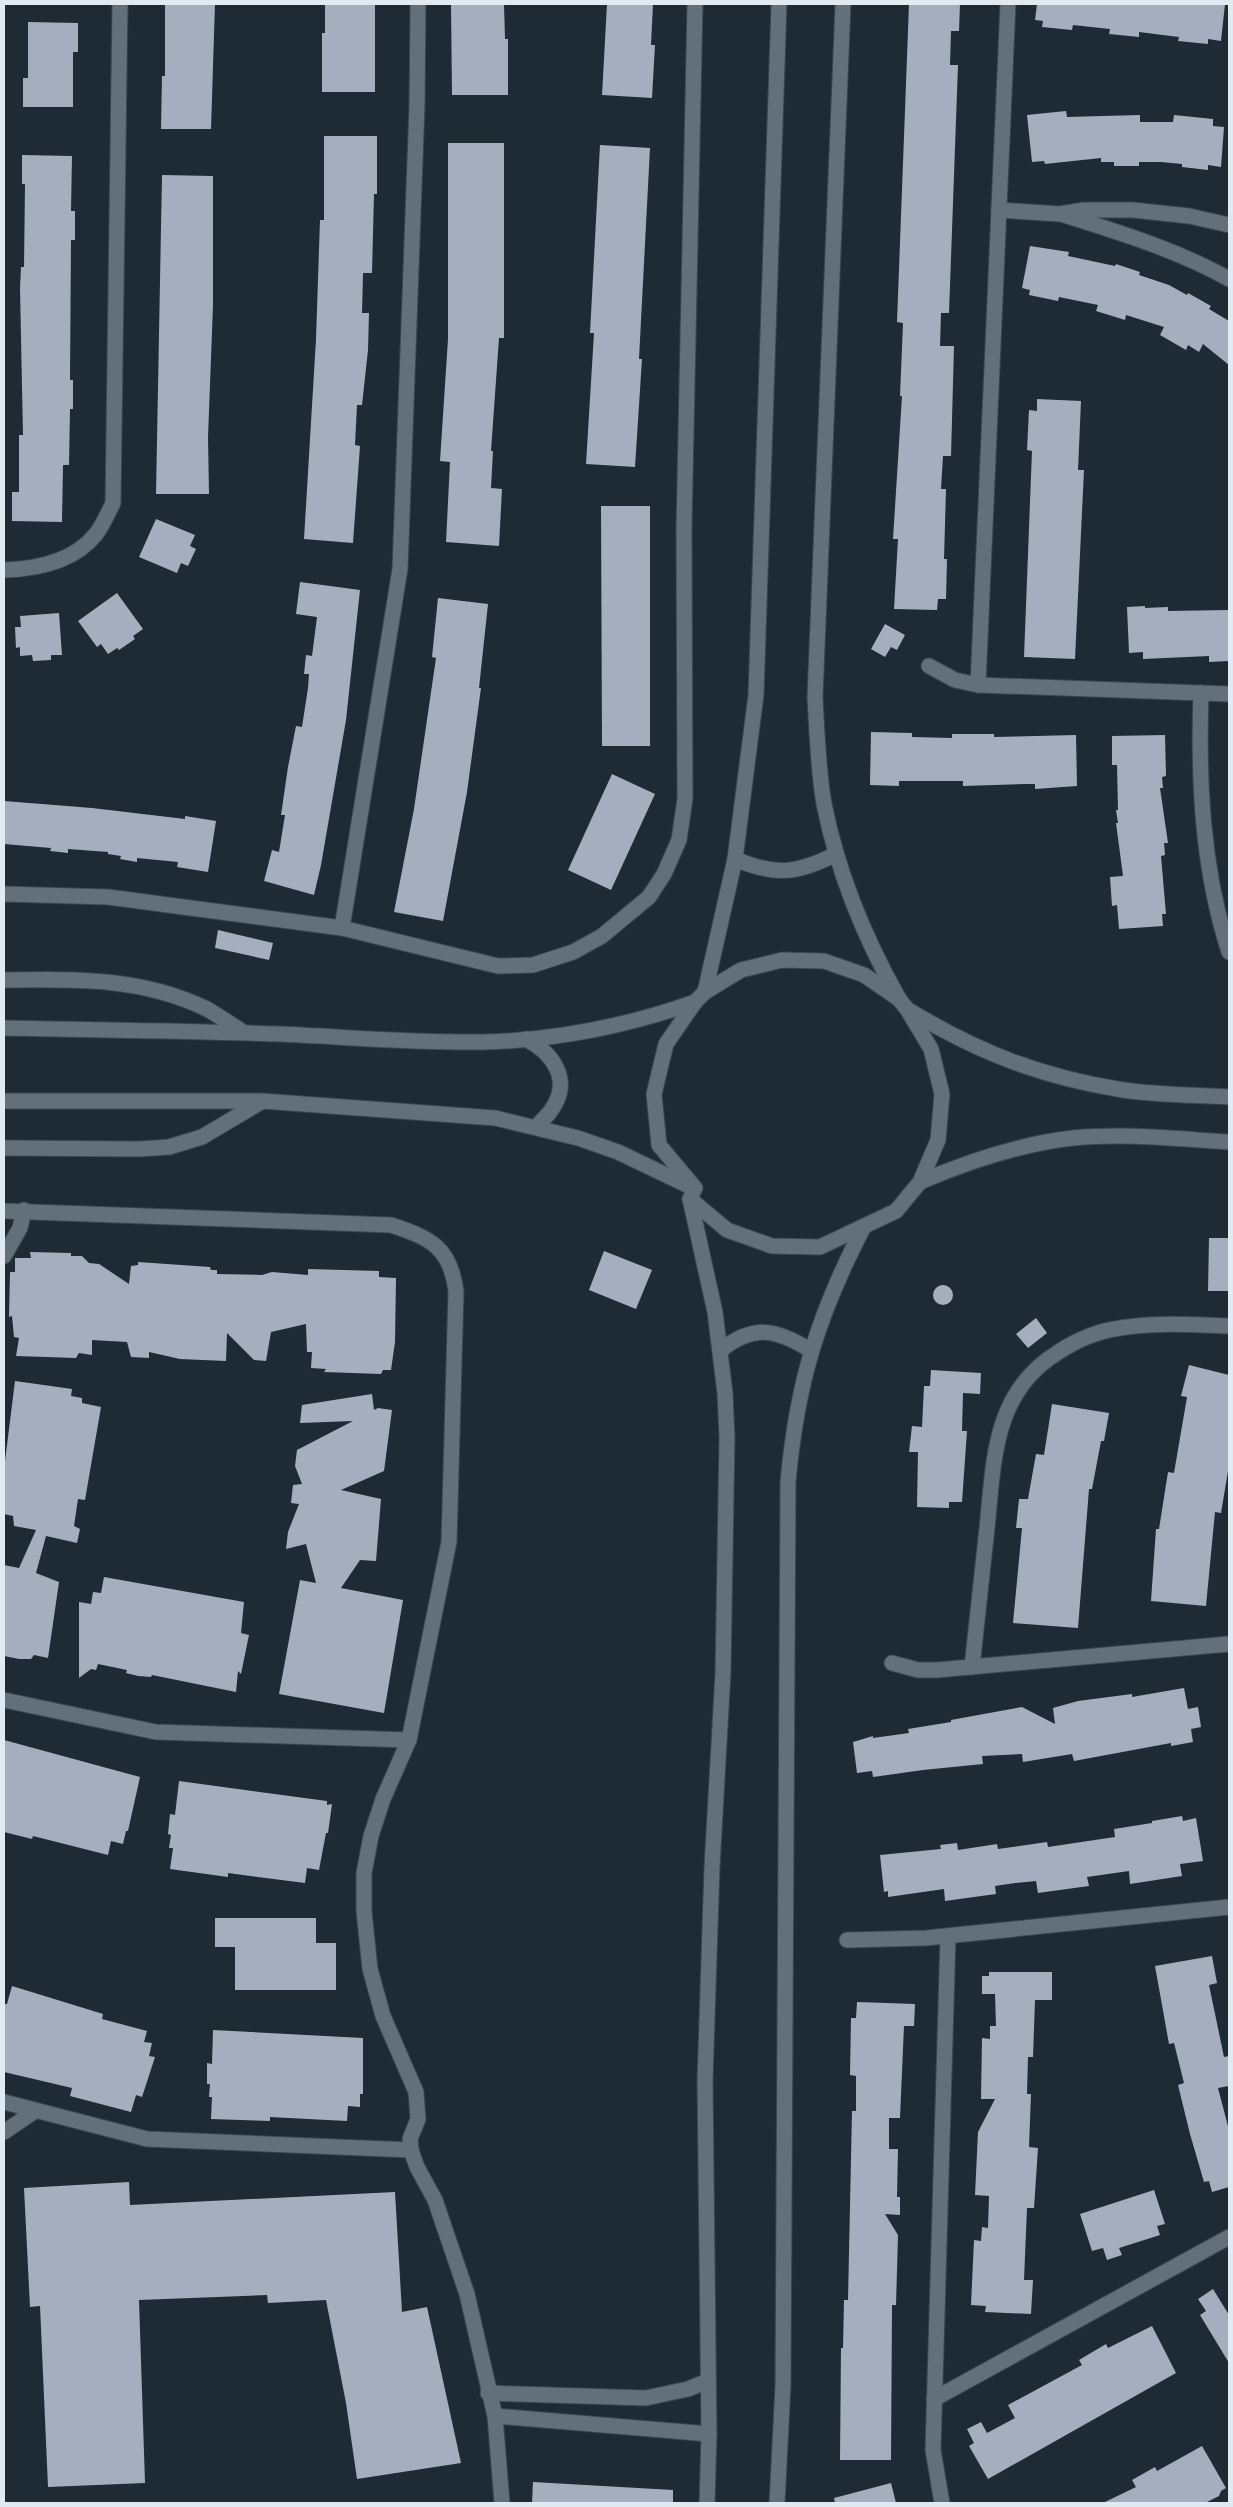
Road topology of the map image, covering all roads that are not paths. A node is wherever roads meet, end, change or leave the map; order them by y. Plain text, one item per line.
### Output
1 (120, 4) edge
2 (418, 4) edge
3 (695, 4) edge
4 (779, 4) edge
5 (843, 4) edge
6 (1008, 4) edge
7 (999, 210) junction
8 (1060, 214) junction
9 (1229, 225) edge
10 (1229, 279) edge
11 (4, 570) edge
12 (929, 666) dead end
13 (978, 685) junction
14 (1201, 693) junction
15 (1229, 694) edge
16 (836, 854) junction
17 (735, 859) junction
18 (4, 894) edge
19 (342, 928) junction
20 (1229, 952) edge
21 (4, 980) edge
22 (700, 997) junction
23 (903, 1004) junction
24 (4, 1028) edge
25 (244, 1033) junction
26 (526, 1039) junction
27 (1228, 1097) edge
28 (4, 1101) edge
29 (262, 1102) junction
30 (537, 1127) junction
31 (1229, 1142) edge
32 (4, 1148) edge
33 (920, 1182) junction
34 (692, 1194) junction
35 (24, 1210) junction
36 (4, 1211) edge
37 (864, 1226) junction
38 (4, 1256) edge
39 (1229, 1326) edge
40 (721, 1350) junction
41 (810, 1350) junction
42 (1229, 1644) edge
43 (892, 1663) dead end
44 (972, 1667) junction
45 (4, 1700) edge
46 (409, 1740) junction
47 (1229, 1907) edge
48 (948, 1936) junction
49 (847, 1940) dead end
50 (4, 2102) edge
51 (35, 2111) junction
52 (4, 2132) edge
53 (410, 2150) junction
54 (1229, 2237) edge
55 (708, 2381) junction
56 (488, 2392) junction
57 (934, 2399) junction
58 (495, 2416) junction
59 (708, 2434) junction
60 (502, 2503) edge
61 (707, 2503) edge
62 (777, 2503) edge
63 (942, 2503) edge

1 - 11 street
2 - 19 street
3 - 19 street
4 - 17 street
5 - 16 street
6 - 7 street
7 - 8 street
7 - 13 street
8 - 9 street
8 - 10 street
12 - 13 street
13 - 14 street
14 - 15 street
14 - 20 street
16 - 17 street
16 - 23 street
17 - 22 street
18 - 19 street
21 - 25 street
22 - 23 street
22 - 26 street
22 - 34 street
23 - 27 street
23 - 33 street
24 - 25 street
25 - 26 street
26 - 30 street
28 - 29 street
29 - 30 street
29 - 32 street
30 - 34 street
31 - 33 street
33 - 37 street
34 - 37 street
34 - 40 street
35 - 36 street
35 - 38 street
35 - 46 street
37 - 41 street
39 - 44 street
40 - 41 street
40 - 55 street
41 - 62 street
42 - 44 street
43 - 44 street
45 - 46 street
46 - 53 street
47 - 48 street
48 - 49 street
48 - 57 street
50 - 51 street
51 - 52 street
51 - 53 street
53 - 56 street
54 - 57 street
55 - 56 street
55 - 59 street
56 - 58 street
57 - 63 street
58 - 59 street
58 - 60 street
59 - 61 street

